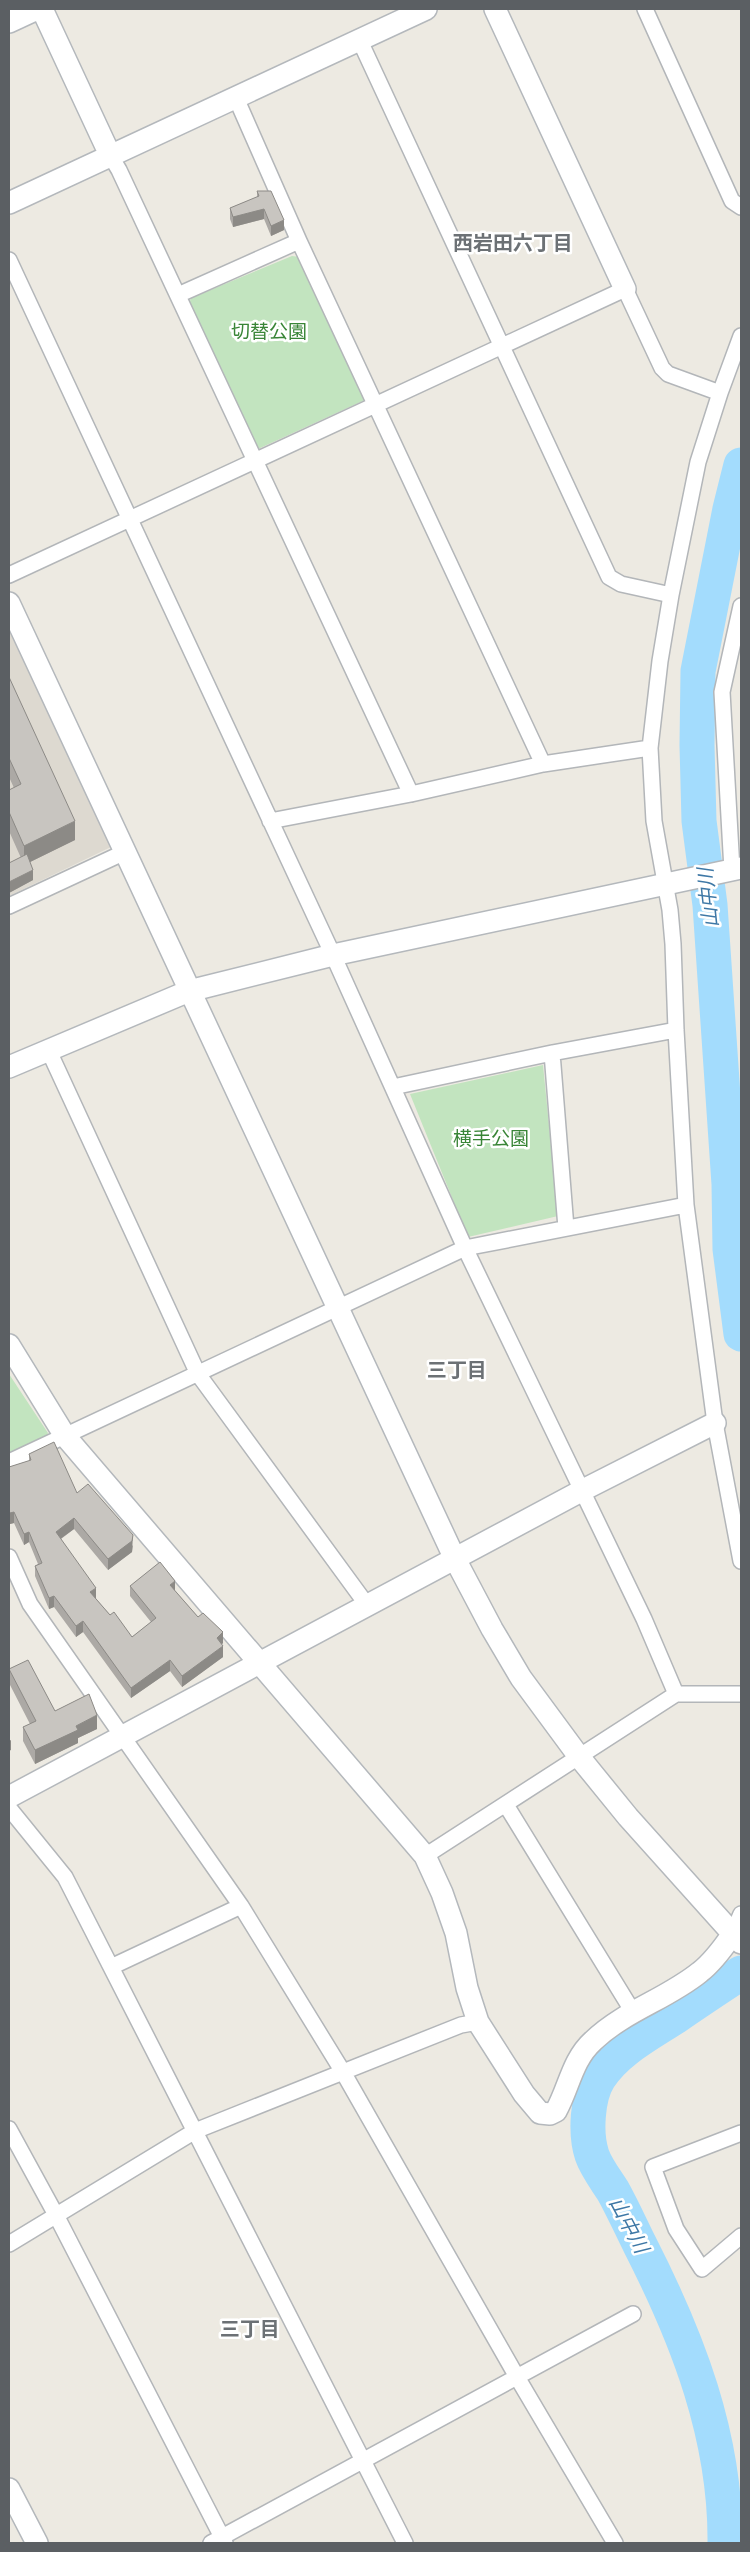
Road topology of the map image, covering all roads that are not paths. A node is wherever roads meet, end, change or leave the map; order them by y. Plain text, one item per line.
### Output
1 (37, 9) edge
2 (42, 9) edge
3 (426, 9) edge
4 (495, 9) edge
5 (645, 9) edge
6 (9, 22) edge
7 (360, 41) junction
8 (236, 98) junction
9 (110, 155) junction
10 (9, 202) edge
11 (741, 207) edge
12 (299, 241) junction
13 (9, 260) edge
14 (625, 289) junction
15 (178, 295) junction
16 (741, 336) edge
17 (500, 345) junction
18 (720, 393) junction
19 (376, 402) junction
20 (255, 461) junction
21 (130, 518) junction
22 (9, 575) edge
23 (671, 595) junction
24 (9, 603) edge
25 (741, 606) edge
26 (650, 748) junction
27 (543, 764) junction
28 (411, 794) junction
29 (270, 821) junction
30 (125, 852) junction
31 (733, 870) edge
32 (669, 883) junction
33 (9, 906) edge
34 (333, 955) junction
35 (189, 991) junction
36 (676, 1030) junction
37 (48, 1049) junction
38 (552, 1053) junction
39 (9, 1067) edge
40 (393, 1087) junction
41 (686, 1204) junction
42 (566, 1228) junction
43 (465, 1248) junction
44 (339, 1308) junction
45 (9, 1345) edge
46 (198, 1374) junction
47 (715, 1423) junction
48 (65, 1436) junction
49 (9, 1462) edge
50 (583, 1490) junction
51 (9, 1557) edge
52 (455, 1559) junction
53 (741, 1561) edge
54 (367, 1605) junction
55 (259, 1662) junction
56 (676, 1694) junction
57 (741, 1694) edge
58 (124, 1736) junction
59 (580, 1758) junction
60 (9, 1797) edge
61 (506, 1805) junction
62 (9, 1808) edge
63 (425, 1856) junction
64 (241, 1906) junction
65 (741, 1914) edge
66 (737, 1939) edge
67 (111, 1967) junction
68 (633, 2012) junction
69 (478, 2022) junction
70 (343, 2072) junction
71 (9, 2129) edge
72 (195, 2131) junction
73 (741, 2133) edge
74 (56, 2215) junction
75 (741, 2236) edge
76 (9, 2244) edge
77 (633, 2314) dead end
78 (517, 2377) junction
79 (362, 2460) junction
80 (9, 2489) edge
81 (219, 2541) edge
82 (612, 2542) edge
83 (37, 2543) edge
84 (405, 2543) edge

1 - 6 street
2 - 9 street
3 - 7 street
4 - 14 street
5 - 11 street
7 - 8 street
7 - 17 street
8 - 9 street
8 - 12 street
9 - 10 street
9 - 15 street
12 - 15 street
12 - 19 street
13 - 21 street
14 - 17 street
14 - 18 street
15 - 20 street
16 - 18 street
17 - 19 street
17 - 23 street
18 - 23 street
19 - 20 street
19 - 27 street
20 - 21 street
20 - 28 street
21 - 22 street
21 - 29 street
23 - 26 street
24 - 30 street
25 - 31 street
26 - 27 street
26 - 32 street
27 - 28 street
28 - 29 street
29 - 34 street
30 - 33 street
30 - 35 street
31 - 32 street
32 - 34 street
32 - 36 street
34 - 35 street
34 - 40 street
35 - 37 street
35 - 44 street
36 - 38 street
36 - 41 street
37 - 39 street
37 - 46 street
38 - 40 street
38 - 42 street
40 - 43 street
41 - 42 street
41 - 47 street
42 - 43 street
43 - 44 street
43 - 50 street
44 - 46 street
44 - 52 street
45 - 48 street
46 - 48 street
46 - 54 street
47 - 50 street
47 - 53 street
48 - 49 street
48 - 55 street
50 - 52 street
50 - 56 street
51 - 58 street
52 - 54 street
52 - 59 street
54 - 55 street
55 - 58 street
55 - 63 street
56 - 57 street
56 - 59 street
58 - 60 street
58 - 64 street
59 - 61 street
59 - 66 street
61 - 63 street
61 - 68 street
62 - 67 street
63 - 69 street
64 - 67 street
64 - 70 street
65 - 66 street
66 - 68 street
67 - 72 street
68 - 69 street
69 - 70 street
70 - 72 street
70 - 78 street
71 - 74 street
72 - 74 street
72 - 79 street
73 - 75 street
74 - 76 street
74 - 81 street
77 - 78 street
78 - 79 street
78 - 82 street
79 - 81 street
79 - 84 street
80 - 83 street

